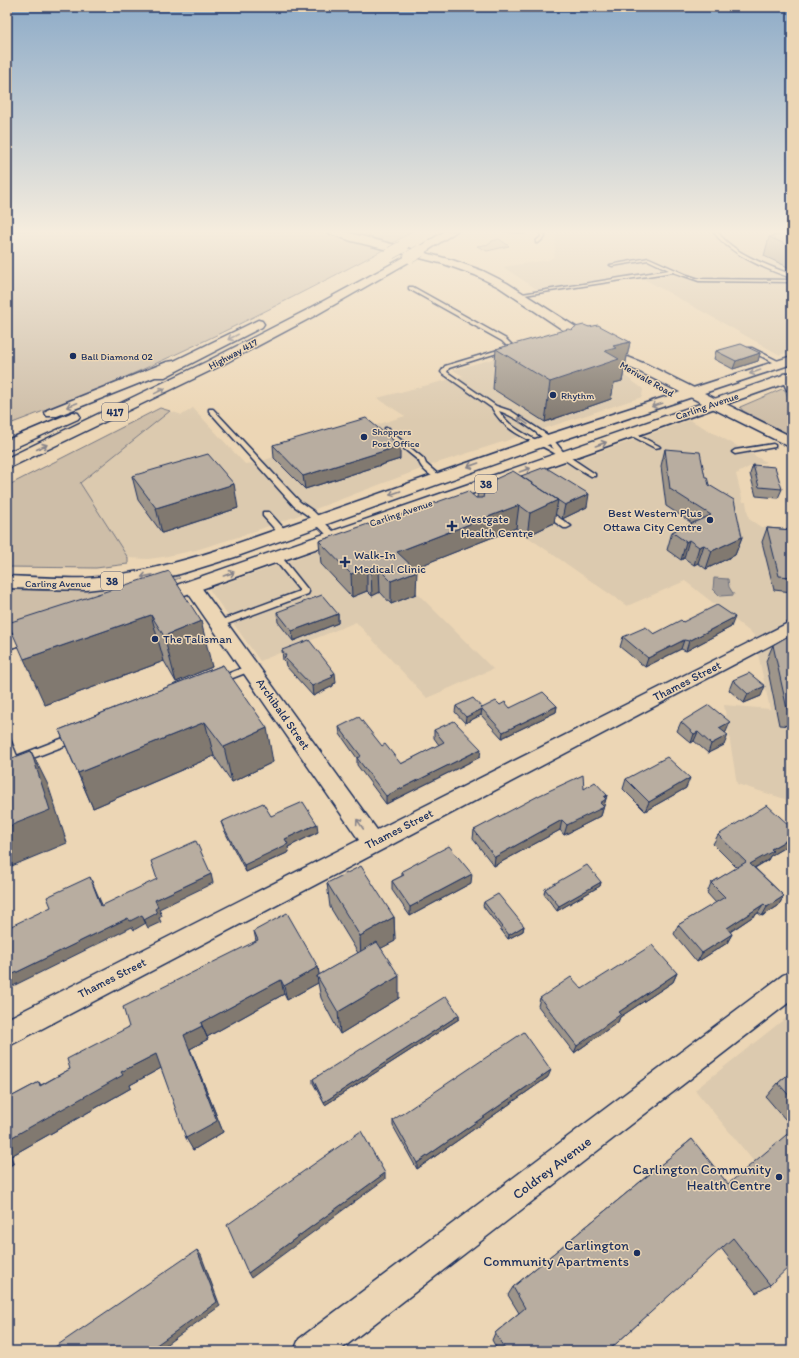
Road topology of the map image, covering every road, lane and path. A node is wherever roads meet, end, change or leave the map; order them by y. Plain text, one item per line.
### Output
1 (346, 294) edge
2 (422, 294) edge
3 (522, 294) edge
4 (518, 295) joint
5 (270, 318) dead end
6 (742, 345) edge
7 (518, 347) edge
8 (511, 349) junction
9 (199, 354) junction
10 (522, 355) edge
11 (786, 362) edge
12 (791, 380) edge
13 (686, 396) junction
14 (707, 406) junction
15 (494, 407) junction
16 (211, 410) dead end
17 (17, 426) dead end
18 (387, 429) dead end
19 (630, 433) junction
20 (543, 441) junction
21 (792, 443) edge
22 (7, 446) edge
23 (773, 446) junction
24 (657, 447) dead end
25 (735, 452) dead end
26 (564, 456) junction
27 (792, 458) edge
28 (7, 464) edge
29 (593, 475) dead end
30 (438, 477) junction
31 (535, 506) edge
32 (266, 514) dead end
33 (318, 520) junction
34 (567, 526) dead end
35 (283, 533) junction
36 (334, 537) junction
37 (277, 557) junction
38 (7, 582) edge
39 (192, 587) junction
40 (136, 605) edge
41 (219, 624) junction
42 (792, 626) edge
43 (64, 627) edge
44 (7, 642) edge
45 (250, 668) junction
46 (213, 683) edge
47 (81, 735) edge
48 (7, 742) edge
49 (11, 763) edge
50 (373, 842) junction
51 (792, 984) edge
52 (7, 1033) edge
53 (311, 1351) edge

28 -> 1 main road, Highway 417 / 417, bridge
2 - 8 lane
3 - 4 lane
4 - 13 main road, Merivale Road
5 -> 9 main road, 417
6 - 11 lane
7 - 8 lane
8 - 10 lane
8 - 15 lane
9 -> 17 main road
9 - 22 main road, 417
11 -> 13 main road, Carling Avenue / 38
12 - 14 main road, Carling Avenue / 38
13 - 14 main road, Merivale Road
13 -> 20 main road, Carling Avenue / 38
14 - 19 main road, Carling Avenue / 38
14 - 21 main road, Merivale Road
14 - 23 main road, Merivale Road
20 -> 15 lane
15 - 20 lane
16 - 33 lane
18 - 30 lane
19 - 24 lane
26 -> 19 main road, Carling Avenue / 38
20 - 26 lane
20 - 26 lane
20 -> 30 main road, Carling Avenue / 38
23 - 25 lane
23 - 27 main road, Merivale Road
26 - 29 lane
36 -> 26 main road, Carling Avenue / 38
30 -> 33 main road, Carling Avenue / 38
31 - 34 lane
32 - 35 lane
33 - 35 main road, Carling Avenue / 38
33 - 36 lane
35 -> 38 main road, Carling Avenue / 38
36 - 37 main road, Carling Avenue / 38
39 -> 37 main road, Carling Avenue / 38
37 - 41 lane
39 - 40 main road, Carling Avenue / 38
39 - 41 street, Archibald Street
41 - 45 street, Archibald Street
42 - 50 street, Thames Street
43 - 44 main road
45 - 46 lane
50 -> 45 street, Archibald Street
47 - 49 lane
48 - 49 lane
50 - 52 street, Thames Street
51 - 53 street, Coldrey Avenue

